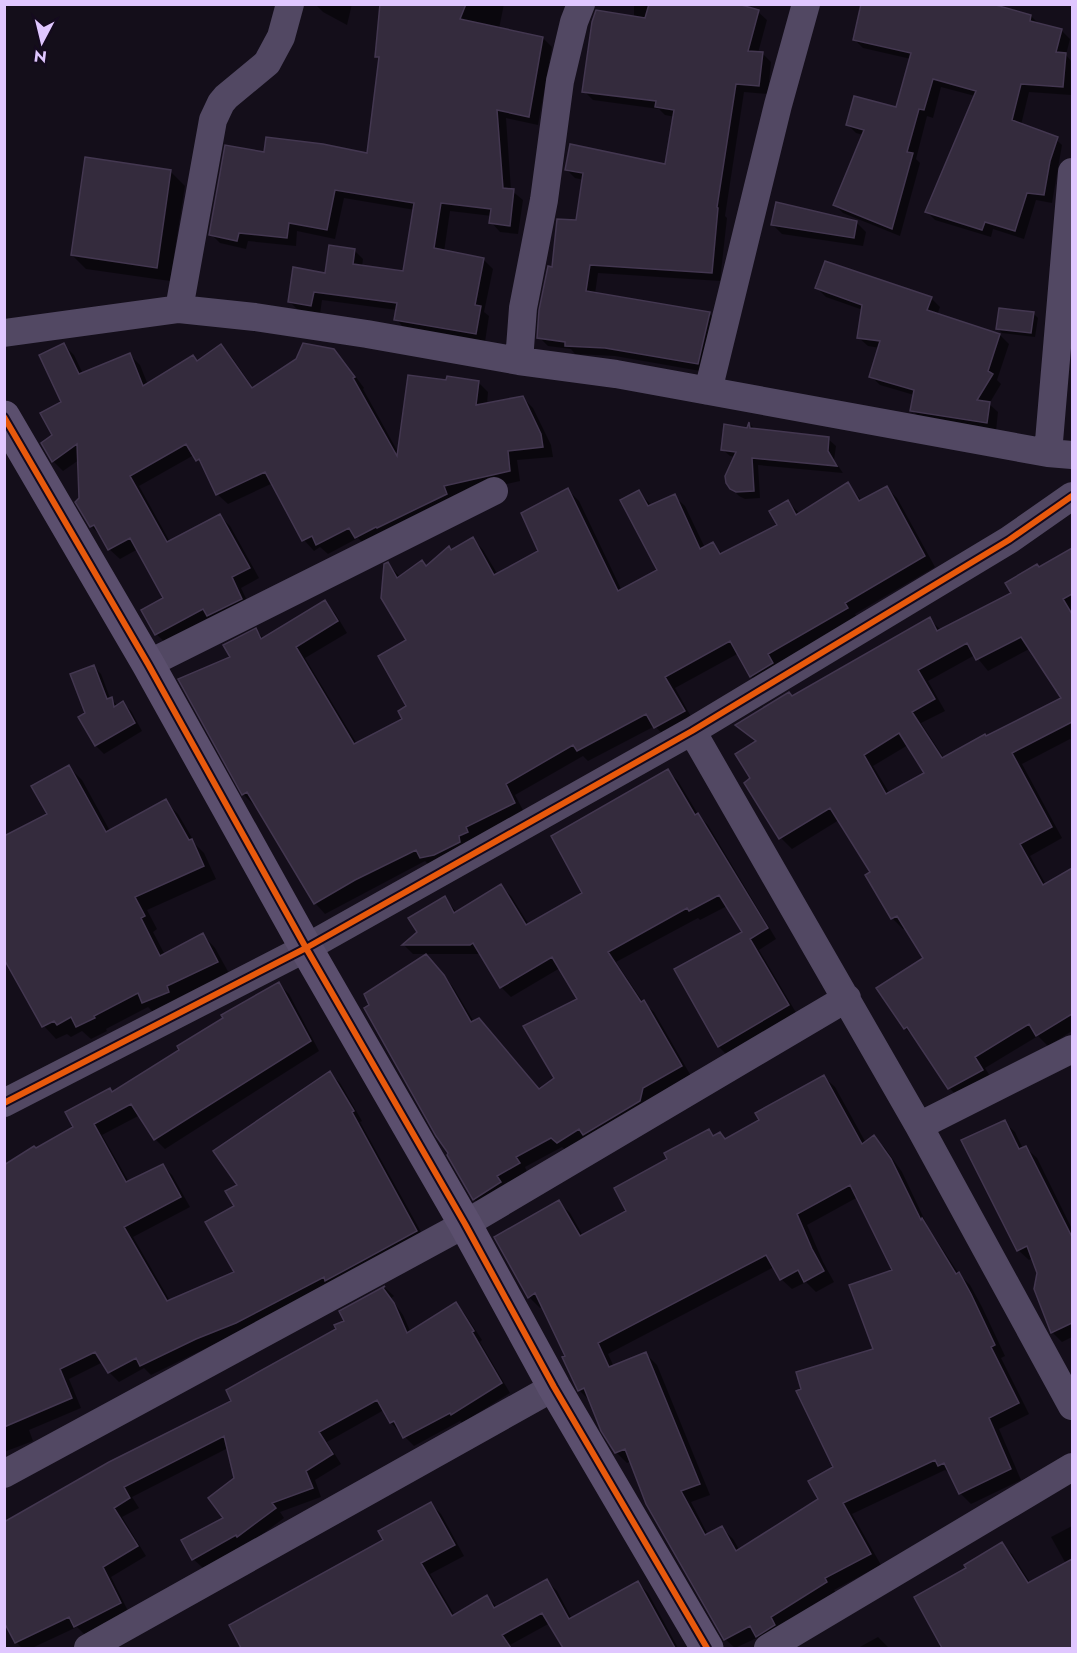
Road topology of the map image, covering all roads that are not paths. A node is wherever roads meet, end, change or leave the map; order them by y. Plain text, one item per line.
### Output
1 (290, 4) edge
2 (581, 4) edge
3 (806, 4) edge
4 (1072, 172) edge
5 (179, 309) junction
6 (4, 333) edge
7 (519, 361) junction
8 (708, 391) junction
9 (4, 417) edge
10 (1060, 454) edge
11 (494, 491) dead end
12 (1072, 496) edge
13 (148, 664) junction
14 (692, 731) junction
15 (306, 948) junction
16 (846, 998) junction
17 (1072, 1049) edge
18 (4, 1103) edge
19 (919, 1126) junction
20 (465, 1224) junction
21 (555, 1387) junction
22 (1071, 1401) edge
23 (1072, 1467) edge
24 (4, 1473) edge
25 (88, 1648) edge
26 (707, 1648) edge
27 (768, 1648) edge

1 - 5 street
2 - 7 street
3 - 8 street
4 - 10 street
5 - 6 street
5 - 7 street
7 - 8 street
8 - 10 street
9 - 13 street
11 - 13 street
12 - 14 street
13 - 15 street
14 - 15 street
14 - 16 street
15 - 18 street
15 - 20 street
16 - 19 street
16 - 20 street
17 - 19 street
19 - 22 street
20 - 21 street
20 - 24 street
21 - 25 street
21 - 26 street
23 - 27 street

